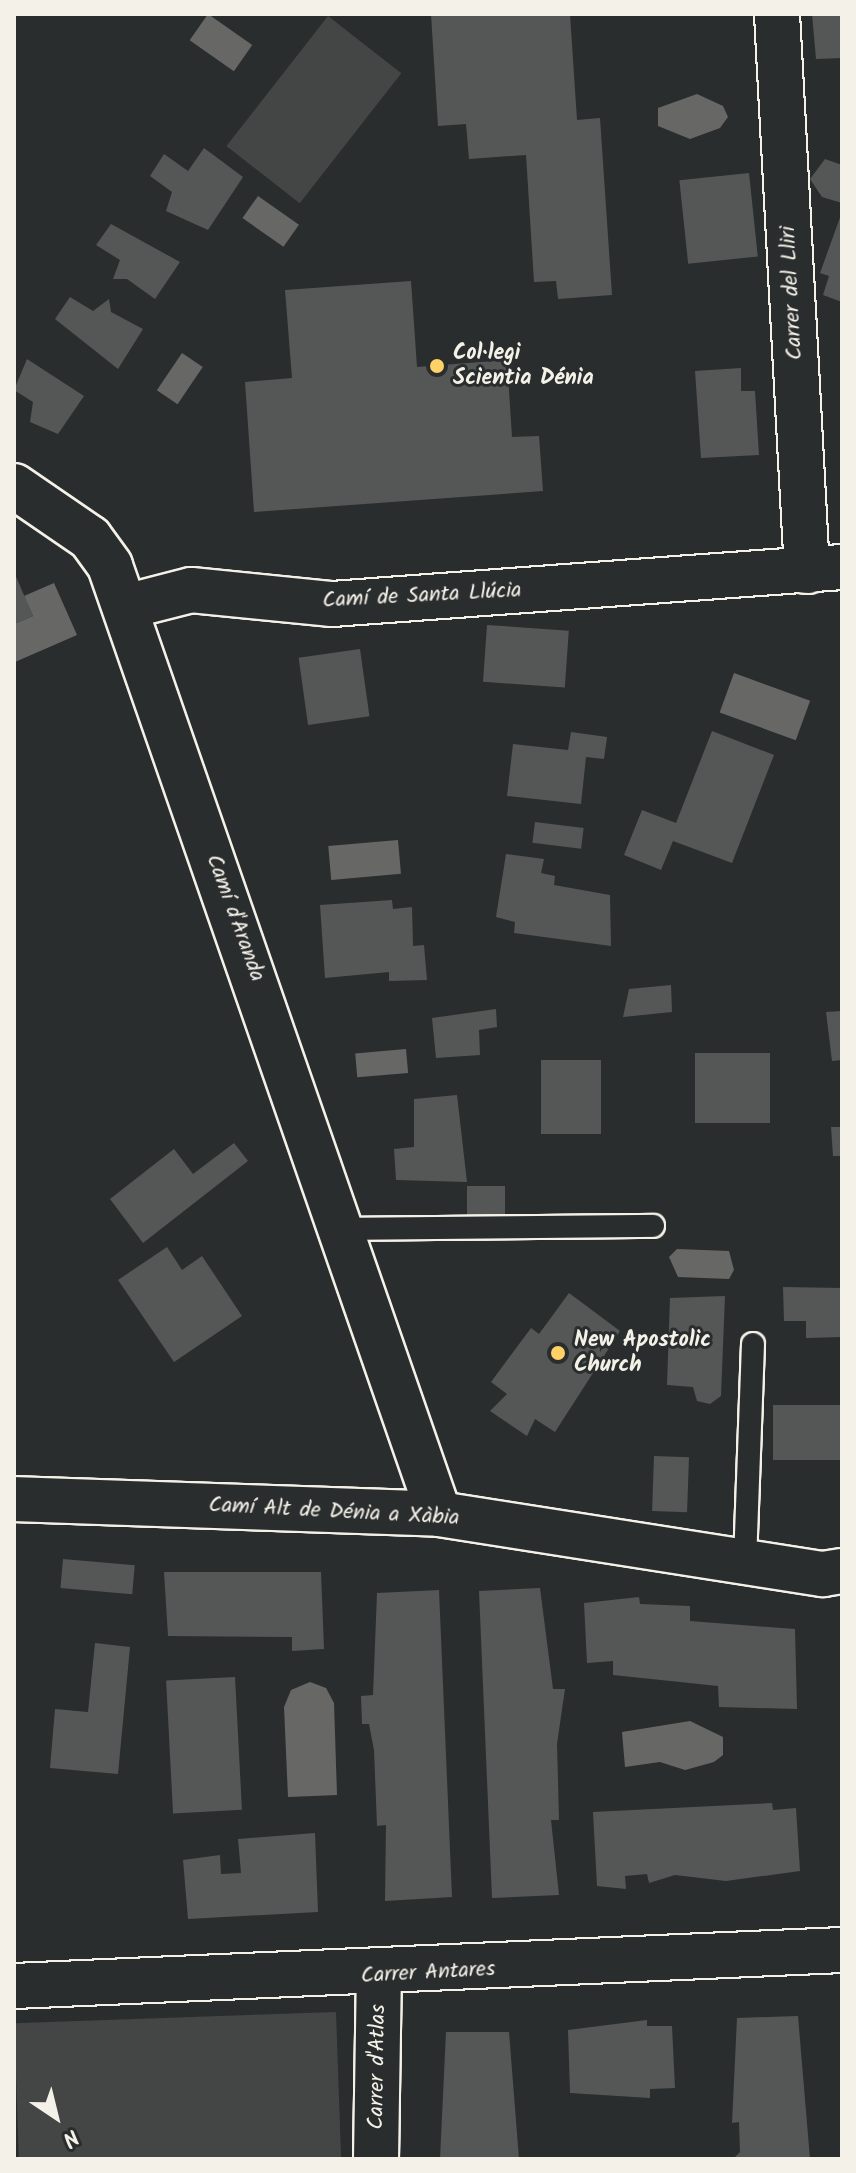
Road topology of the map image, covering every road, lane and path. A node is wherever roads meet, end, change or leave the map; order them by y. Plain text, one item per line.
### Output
1 (777, 14) edge
2 (14, 486) edge
3 (824, 569) edge
4 (125, 607) junction
5 (653, 1226) dead end
6 (346, 1229) junction
7 (753, 1344) dead end
8 (14, 1499) edge
9 (439, 1514) junction
10 (745, 1562) junction
11 (842, 1571) edge
12 (842, 1950) edge
13 (379, 1976) junction
14 (14, 1986) edge
15 (376, 2159) edge

1 - 3 street, Carrer del Lliri
2 - 4 street
3 - 4 street, Camí de Santa Llúcia
4 - 6 street, Camí d'Aranda
5 - 6 lane
6 - 9 street, Camí d'Aranda
7 - 10 lane
8 - 9 street, Camí Alt de Dénia a Xàbia
9 - 10 street, Camí Alt de Dénia a Xàbia
10 - 11 street, Camí Alt de Dénia a Xàbia
12 - 13 street, Carrer Antares
13 - 14 street, Carrer Antares
13 - 15 street, Carrer d'Atlas

